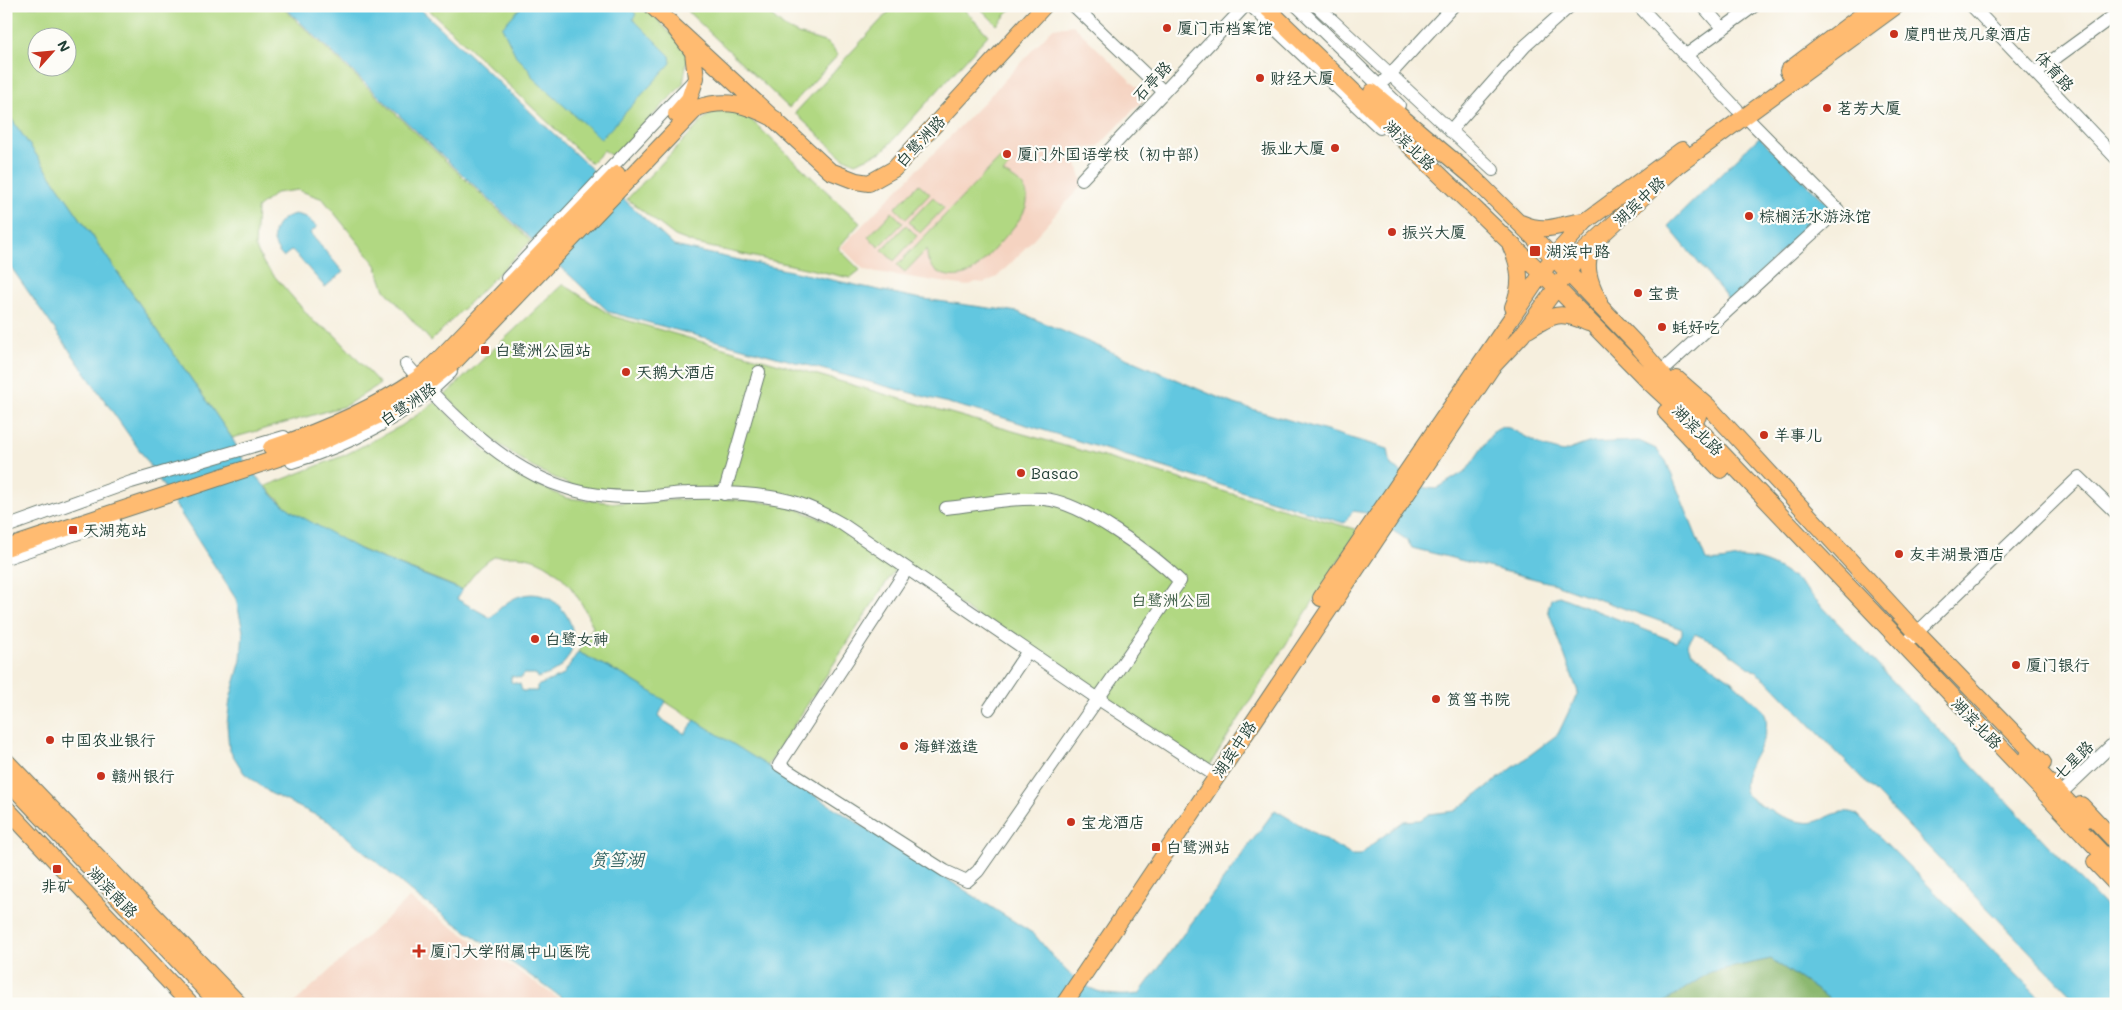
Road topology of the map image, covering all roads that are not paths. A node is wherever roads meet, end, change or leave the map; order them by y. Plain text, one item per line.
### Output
1 (652, 6) edge
2 (1044, 6) edge
3 (1074, 6) edge
4 (1244, 6) edge
5 (1251, 6) edge
6 (1266, 6) edge
7 (1280, 6) edge
8 (1297, 6) edge
9 (1317, 6) edge
10 (1453, 6) edge
11 (1570, 6) edge
12 (1703, 6) edge
13 (1754, 6) edge
14 (1874, 6) edge
15 (1896, 6) edge
16 (1972, 6) edge
17 (1644, 8) edge
18 (2116, 14) edge
19 (671, 23) junction
20 (1723, 29) junction
21 (1685, 56) junction
22 (2035, 73) junction
23 (1390, 74) junction
24 (1379, 86) junction
25 (1164, 92) junction
26 (1741, 112) junction
27 (775, 119) junction
28 (1450, 130) junction
29 (1419, 153) junction
30 (2116, 158) edge
31 (1493, 170) dead end
32 (1082, 178) dead end
33 (1474, 178) junction
34 (614, 184) junction
35 (1518, 222) junction
36 (1586, 222) junction
37 (1507, 241) junction
38 (1595, 241) junction
39 (1554, 257) junction
40 (1567, 273) junction
41 (1542, 274) junction
42 (1556, 287) junction
43 (1603, 310) junction
44 (1507, 325) junction
45 (1594, 326) junction
46 (1522, 335) junction
47 (1637, 345) junction
48 (406, 364) dead end
49 (1665, 368) junction
50 (759, 372) dead end
51 (423, 382) junction
52 (1650, 384) junction
53 (254, 459) junction
54 (1413, 471) junction
55 (724, 494) junction
56 (140, 496) junction
57 (946, 508) dead end
58 (2116, 513) edge
59 (6, 527) edge
60 (6, 538) edge
61 (6, 548) edge
62 (6, 558) edge
63 (907, 570) junction
64 (1911, 639) junction
65 (1028, 651) junction
66 (1097, 698) junction
67 (989, 709) dead end
68 (2116, 741) edge
69 (6, 761) edge
70 (1211, 774) junction
71 (6, 779) edge
72 (6, 790) edge
73 (2060, 794) junction
74 (6, 808) edge
75 (2116, 842) edge
76 (2116, 853) edge
77 (2116, 868) edge
78 (2116, 884) edge
79 (1082, 967) junction
80 (190, 1004) edge
81 (205, 1004) edge
82 (220, 1004) edge
83 (239, 1004) edge
84 (1052, 1004) edge
85 (1064, 1004) edge

1 - 19 main road
2 - 27 main road, 白鹭洲路
3 - 25 street
4 - 25 street, 石亭路
5 - 29 street
6 - 29 main road, 湖滨北路
7 - 33 main road, 湖滨北路
8 - 24 street
9 - 23 street
10 - 23 street
11 - 28 street
12 - 20 street
13 - 20 street
14 - 26 main road
15 - 26 main road, 湖宾中路
16 - 22 street, 体育路
17 - 21 street
18 - 22 street
19 - 27 main road, 白鹭洲路
19 - 34 main road, 白鹭洲路
20 - 21 street
21 - 26 street
22 - 30 street, 体育路
23 - 24 street
23 - 28 street
24 - 33 street
25 - 32 street, 石亭路
26 - 36 main road
26 - 38 main road, 湖宾中路
26 - 49 street
27 - 34 main road, 白鹭洲路
28 - 31 street
29 - 37 main road, 湖滨北路
33 - 35 main road, 湖滨北路
34 - 51 main road, 白鹭洲路
35 - 36 main road
35 - 39 main road, 湖滨北路
36 - 39 main road
37 - 41 main road, 湖滨北路
37 - 44 main road
38 - 40 main road, 湖宾中路
38 - 43 main road
39 - 40 main road, 湖滨北路
39 - 41 main road
40 - 42 main road, 湖宾中路
40 - 43 main road, 湖滨北路
41 - 42 main road, 湖滨北路
41 - 44 main road
42 - 45 main road, 湖滨北路
42 - 46 main road, 湖宾中路
43 - 47 main road, 湖滨北路
44 - 54 main road
45 - 46 main road
45 - 52 main road, 湖滨北路
46 - 54 main road, 湖宾中路
47 - 49 main road
47 - 64 main road, 湖滨北路
48 - 51 street
49 - 64 main road
50 - 55 street
51 - 53 main road, 白鹭洲路
51 - 55 street
52 - 64 main road, 湖滨北路
52 - 78 main road
53 - 56 main road, 白鹭洲路
53 - 56 street, 白鹭洲路
54 - 70 main road, 湖宾中路
55 - 63 street
56 - 59 street, 白鹭洲路
56 - 60 main road, 白鹭洲路
56 - 61 main road, 白鹭洲路
56 - 62 street, 白鹭洲路
57 - 66 street
58 - 64 street
63 - 65 street
63 - 66 street
64 - 73 main road
65 - 66 street
65 - 67 street
66 - 70 street
68 - 73 street, 七星路
69 - 83 main road
70 - 79 main road, 湖宾中路
71 - 82 main road, 湖滨南路
72 - 81 main road, 湖滨南路
73 - 75 main road
73 - 76 main road
73 - 77 main road
74 - 80 main road
79 - 84 main road
79 - 85 main road

